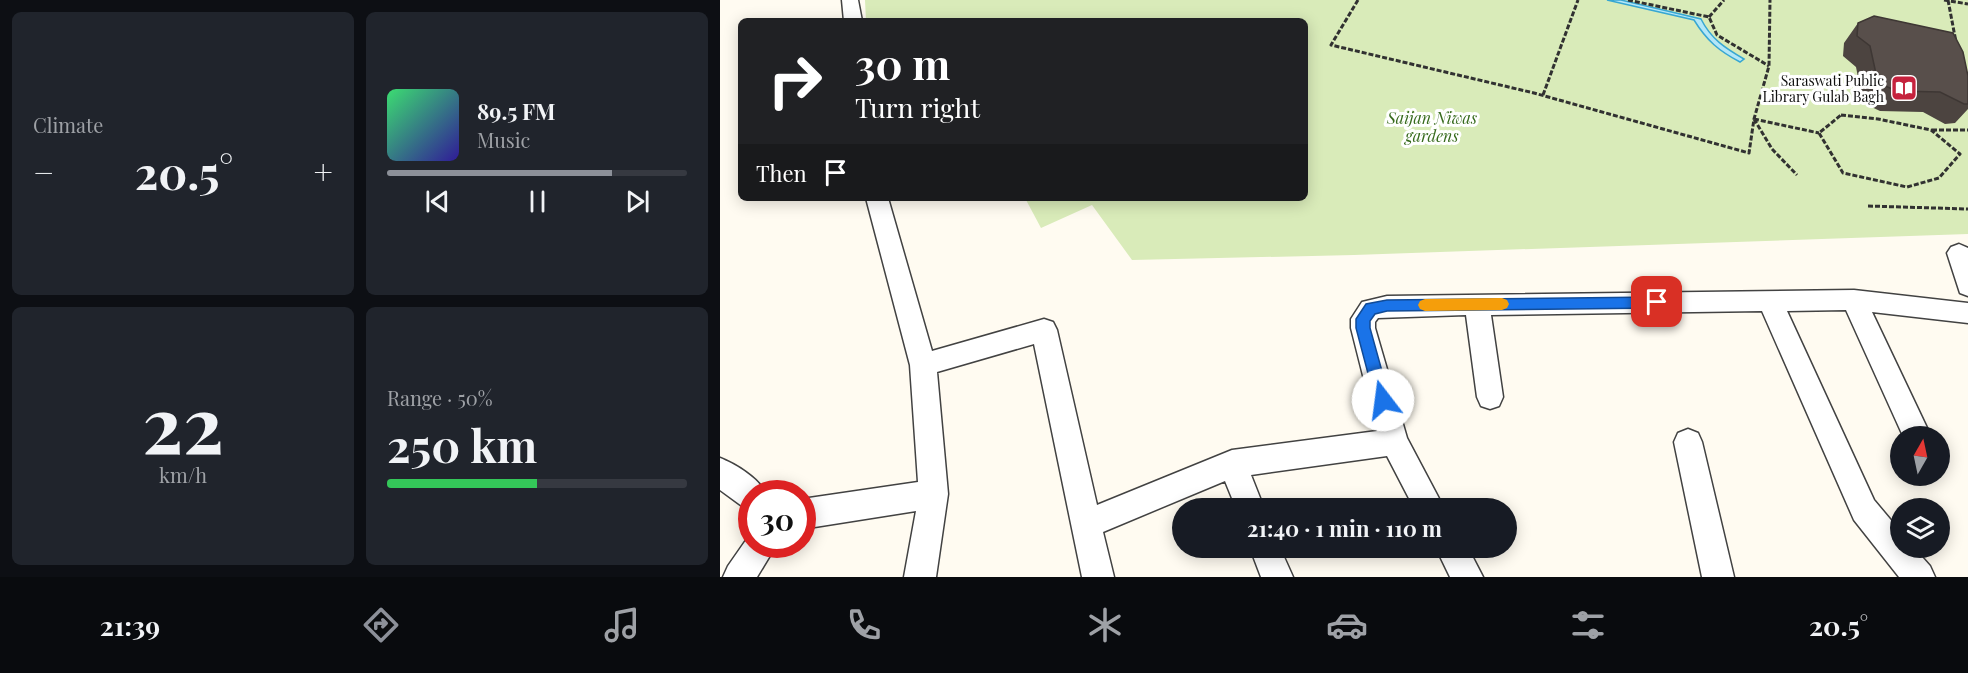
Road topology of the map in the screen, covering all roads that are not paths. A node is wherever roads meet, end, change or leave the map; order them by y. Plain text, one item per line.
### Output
1 (850, 0) edge
2 (853, 18) edge
3 (878, 201) edge
4 (1959, 253) dead end
5 (1968, 286) edge
6 (1854, 300) junction
7 (1770, 301) junction
8 (1477, 304) junction
9 (1968, 313) edge
10 (923, 365) junction
11 (1490, 398) dead end
12 (1912, 426) edge
13 (1394, 442) junction
14 (1688, 442) dead end
15 (1232, 464) junction
16 (720, 471) edge
17 (738, 485) edge
18 (933, 494) junction
19 (1246, 498) edge
20 (1425, 498) edge
21 (816, 512) edge
22 (1086, 524) junction
23 (749, 558) edge
24 (1269, 558) edge
25 (1457, 558) edge
26 (733, 576) edge
27 (921, 577) edge
28 (1098, 577) edge
29 (1277, 577) edge
30 (1467, 577) edge
31 (1718, 577) edge
32 (1919, 577) edge

1 - 2 street
3 - 10 street
4 - 5 street
6 - 7 street
6 - 9 street
6 - 12 street
7 - 8 street
7 - 32 street
8 - 11 street
8 - 13 street
10 - 18 street
10 - 22 street
13 - 15 street
13 - 20 street
14 - 31 street
15 - 19 street
15 - 22 street
16 - 17 street
18 - 21 street
18 - 27 street
22 - 28 street
23 - 26 street
24 - 29 street
25 - 30 street

